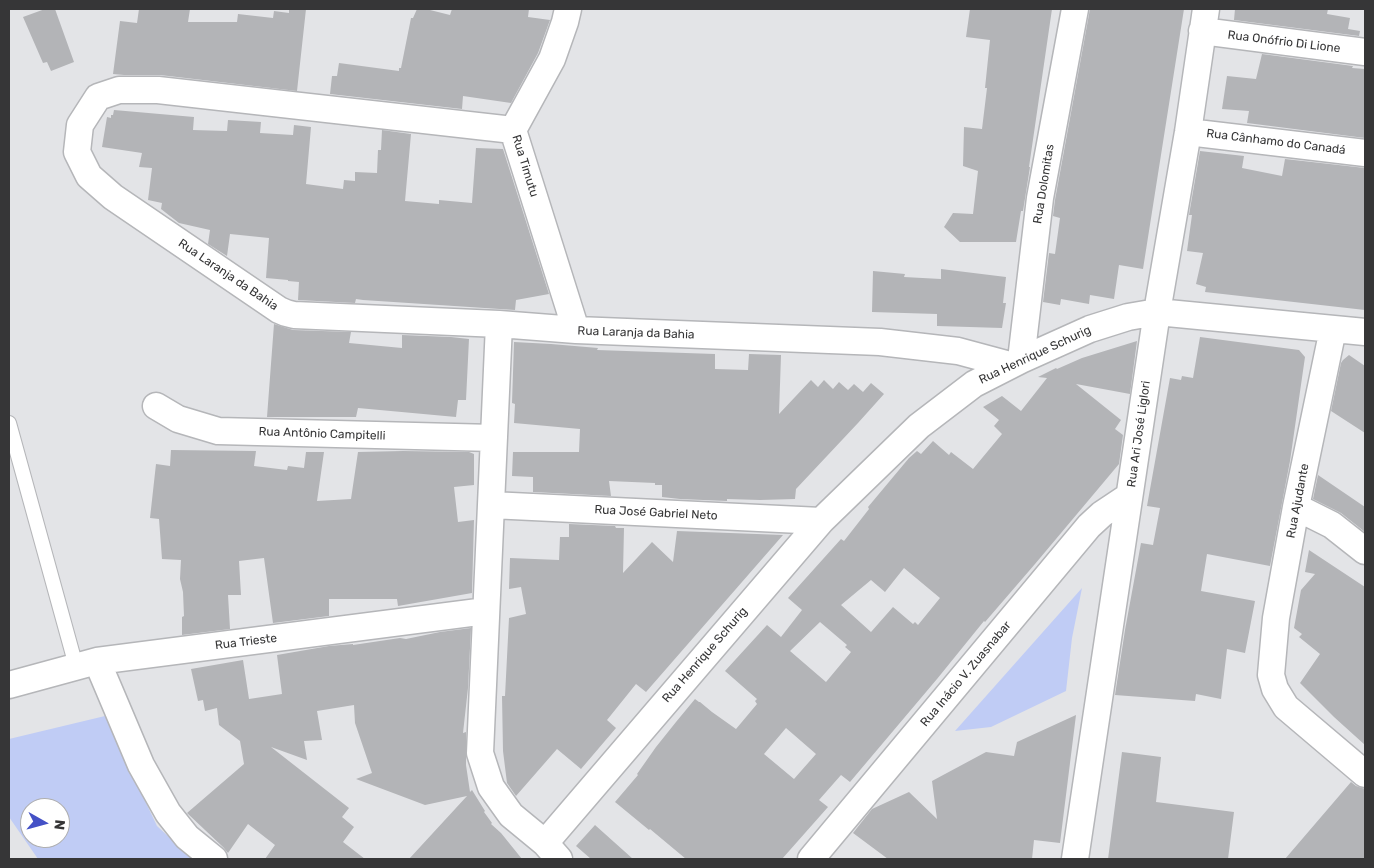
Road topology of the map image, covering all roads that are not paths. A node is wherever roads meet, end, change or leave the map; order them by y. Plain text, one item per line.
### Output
1 (568, 9) edge
2 (1075, 9) edge
3 (1204, 20) edge
4 (1365, 52) edge
5 (513, 130) junction
6 (1188, 132) junction
7 (1365, 152) edge
8 (1157, 312) junction
9 (499, 324) junction
10 (1333, 328) junction
11 (576, 330) junction
12 (1365, 332) edge
13 (1016, 362) junction
14 (156, 406) dead end
15 (9, 423) edge
16 (494, 438) junction
17 (1129, 496) junction
18 (491, 505) junction
19 (1296, 507) junction
20 (821, 521) junction
21 (1365, 550) edge
22 (486, 611) junction
23 (86, 664) junction
24 (9, 685) edge
25 (1365, 774) edge
26 (552, 851) edge
27 (214, 859) edge
28 (811, 859) edge
29 (1076, 859) edge

1 - 5 street, Rua Timutu
2 - 13 street, Rua Dolomitas
3 - 4 street, Rua Onófrio Di Lione
3 - 6 street, Rua Ari José Liglori
5 - 9 street, Rua Laranja da Bahia
5 - 11 street, Rua Timutu
6 - 7 street, Rua Cânhamo do Canadá
6 - 8 street, Rua Ari José Liglori
8 - 10 street, Rua Henrique Schurig
8 - 13 street, Rua Henrique Schurig
8 - 17 street, Rua Ari José Liglori
9 - 11 street, Rua Laranja da Bahia
9 - 16 street, Rua Henrique Schurig
10 - 12 street, Rua Henrique Schurig
10 - 19 street, Rua Ajudante
11 - 13 street, Rua Laranja da Bahia
13 - 20 street, Rua Henrique Schurig
14 - 16 street, Rua Antônio Campitelli
15 - 23 lane
16 - 18 street, Rua Henrique Schurig
17 - 28 street, Rua Inácio V. Zuasnabar
17 - 29 street, Rua Ari José Liglori
18 - 20 street, Rua José Gabriel Neto
18 - 22 street, Rua Henrique Schurig
19 - 21 street
19 - 25 street, Rua Ajudante
20 - 26 street, Rua Henrique Schurig
22 - 23 street, Rua Trieste
22 - 26 street, Rua Henrique Schurig
23 - 24 street, Rua Trieste
23 - 27 street

